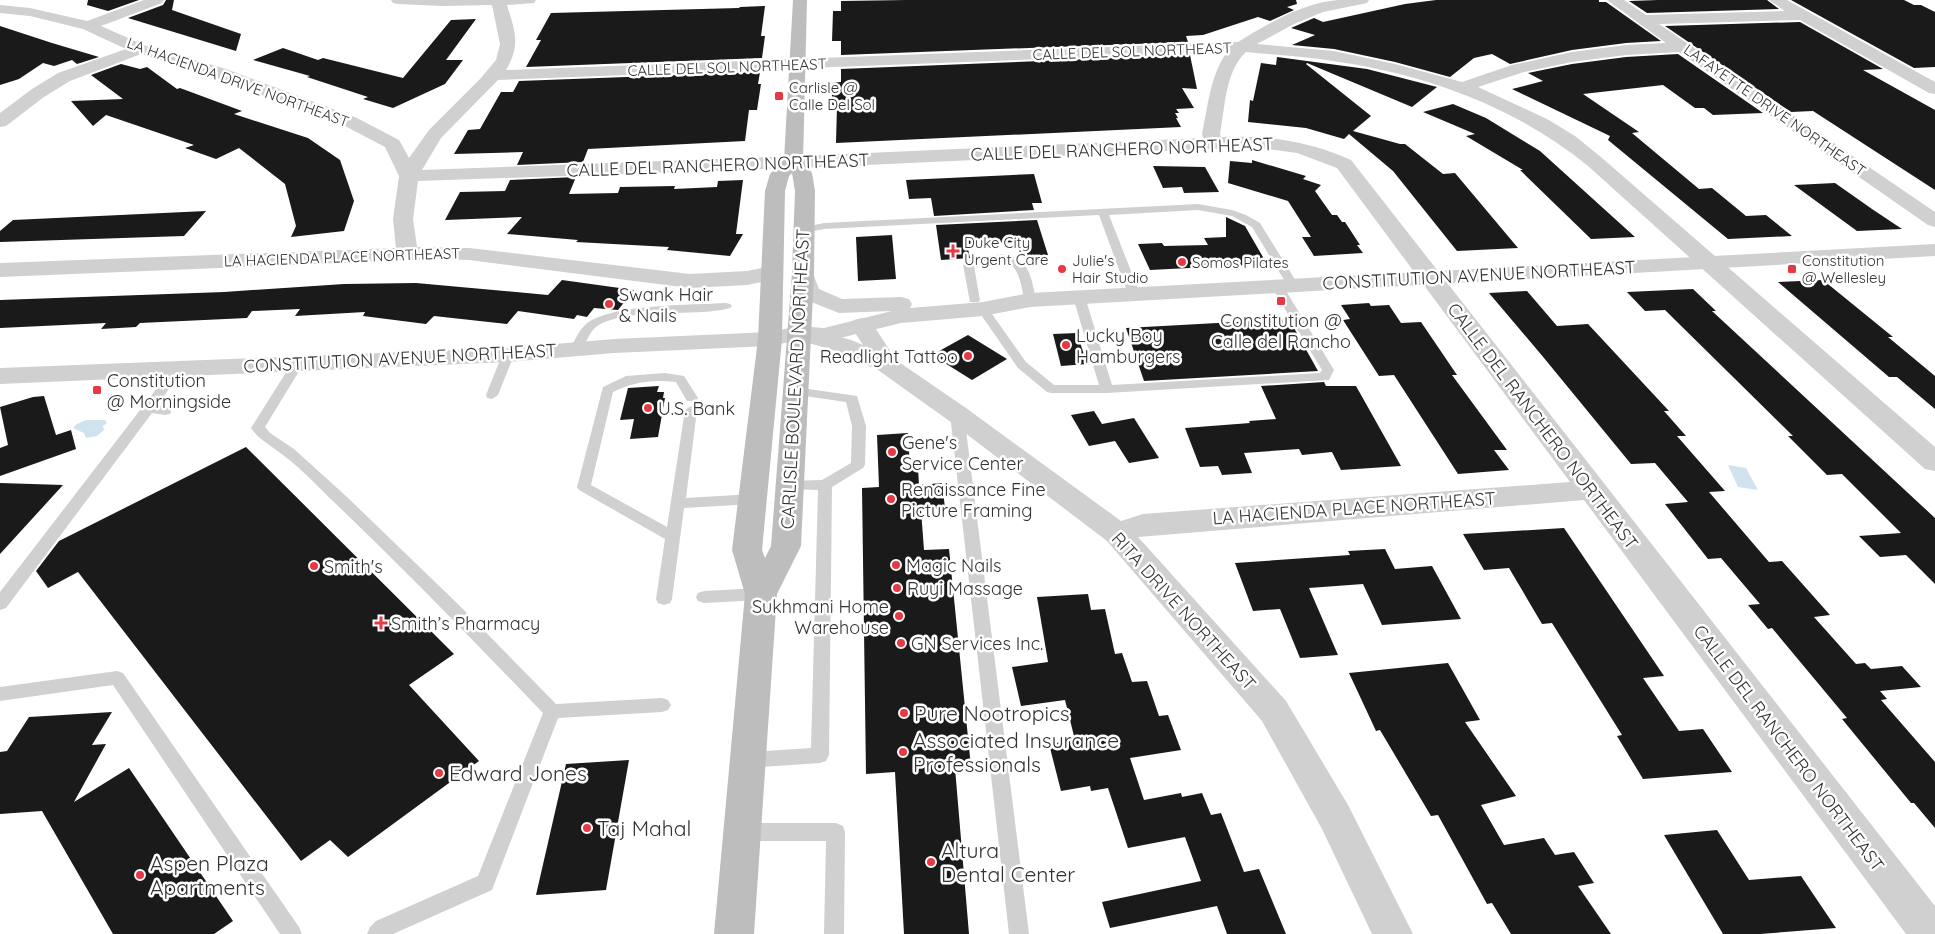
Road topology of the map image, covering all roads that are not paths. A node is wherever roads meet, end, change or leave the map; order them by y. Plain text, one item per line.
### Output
1 (157, 0) edge
2 (398, 0) edge
3 (498, 0) edge
4 (529, 0) edge
5 (800, 0) edge
6 (1310, 0) edge
7 (1362, 0) edge
8 (1614, 0) edge
9 (1776, 0) edge
10 (1327, 7) junction
11 (0, 9) edge
12 (1802, 15) junction
13 (1643, 20) junction
14 (88, 26) junction
15 (1242, 47) junction
16 (1684, 47) junction
17 (140, 49) junction
18 (796, 65) junction
19 (493, 75) junction
20 (1463, 87) junction
21 (1935, 89) edge
22 (0, 122) edge
23 (1214, 143) junction
24 (792, 161) junction
25 (410, 176) junction
26 (775, 191) junction
27 (1103, 212) junction
28 (1935, 221) edge
29 (804, 230) junction
30 (1935, 250) edge
31 (406, 253) junction
32 (1708, 262) junction
33 (0, 270) edge
34 (772, 273) junction
35 (803, 273) junction
36 (1431, 278) junction
37 (1285, 286) junction
38 (1134, 294) junction
39 (1078, 297) junction
40 (1026, 300) junction
41 (920, 304) junction
42 (978, 304) junction
43 (726, 306) dead end
44 (862, 325) junction
45 (799, 333) junction
46 (770, 339) junction
47 (576, 349) junction
48 (508, 355) junction
49 (298, 363) junction
50 (887, 365) junction
51 (178, 369) junction
52 (0, 376) edge
53 (1107, 389) junction
54 (795, 391) junction
55 (492, 395) dead end
56 (148, 408) junction
57 (165, 412) dead end
58 (957, 414) junction
59 (1935, 462) edge
60 (825, 485) junction
61 (790, 486) junction
62 (1592, 490) junction
63 (753, 499) junction
64 (678, 503) junction
65 (1117, 533) junction
66 (673, 537) junction
67 (761, 594) junction
68 (704, 597) dead end
69 (664, 599) dead end
70 (0, 604) edge
71 (0, 694) edge
72 (662, 705) dead end
73 (552, 711) junction
74 (748, 760) junction
75 (742, 832) junction
76 (292, 934) edge
77 (377, 934) edge
78 (734, 934) edge
79 (834, 934) edge
80 (1018, 934) edge
81 (1393, 934) edge
82 (1931, 934) edge

1 - 14 street
2 - 3 street
3 - 4 street
3 - 19 street
5 - 18 main road
6 - 10 street
7 - 10 street
8 - 13 street, LAFAYETTE DRIVE NORTHEAST
9 - 12 street
10 - 15 street
11 - 14 street, LA HACIENDA DRIVE NORTHEAST
12 - 13 street
12 - 21 street
13 - 16 street, LAFAYETTE DRIVE NORTHEAST
14 - 17 street, LA HACIENDA DRIVE NORTHEAST
15 - 18 street, CALLE DEL SOL NORTHEAST
15 - 20 street, CALLE DEL SOL NORTHEAST
15 - 23 street
16 - 20 street
16 - 28 street, LAFAYETTE DRIVE NORTHEAST
17 - 22 street
17 - 25 street, LA HACIENDA DRIVE NORTHEAST
18 - 19 street, CALLE DEL SOL NORTHEAST
18 - 24 main road
19 - 25 street
20 - 32 street, CALLE DEL SOL NORTHEAST
23 - 24 street, CALLE DEL RANCHERO NORTHEAST
23 - 36 street, CALLE DEL RANCHERO NORTHEAST
24 - 25 street, CALLE DEL RANCHERO NORTHEAST
24 - 26 main road, CARLISLE BOULEVARD NORTHEAST
24 - 29 main road, CARLISLE BOULEVARD NORTHEAST
25 - 31 street
26 - 29 main road
26 - 34 main road, CARLISLE BOULEVARD NORTHEAST
27 - 29 lane
27 - 37 lane
27 - 38 lane
29 - 35 main road, CARLISLE BOULEVARD NORTHEAST
30 - 32 street, CONSTITUTION AVENUE NORTHEAST
31 - 33 street, LA HACIENDA PLACE NORTHEAST
31 - 34 street, LA HACIENDA PLACE NORTHEAST
32 - 36 street, CONSTITUTION AVENUE NORTHEAST
32 - 59 street, CALLE DEL SOL NORTHEAST
34 - 46 main road, CARLISLE BOULEVARD NORTHEAST
35 - 41 street
35 - 45 main road, CARLISLE BOULEVARD NORTHEAST
36 - 37 street, CONSTITUTION AVENUE NORTHEAST
36 - 62 street, CALLE DEL RANCHERO NORTHEAST
37 - 38 street, CONSTITUTION AVENUE NORTHEAST
37 - 53 lane
38 - 39 street, CONSTITUTION AVENUE NORTHEAST
39 - 40 street, CONSTITUTION AVENUE NORTHEAST
39 - 53 lane
40 - 42 street, CONSTITUTION AVENUE NORTHEAST
40 - 42 lane
41 - 42 street, CONSTITUTION AVENUE NORTHEAST
41 - 45 street, CONSTITUTION AVENUE NORTHEAST
42 - 44 street, CONSTITUTION AVENUE NORTHEAST
42 - 53 lane
43 - 47 lane
44 - 45 street, CONSTITUTION AVENUE NORTHEAST
44 - 50 street, RITA DRIVE NORTHEAST
45 - 46 street, CONSTITUTION AVENUE NORTHEAST
45 - 50 street, RITA DRIVE NORTHEAST
45 - 54 main road, CARLISLE BOULEVARD NORTHEAST
46 - 47 street, CONSTITUTION AVENUE NORTHEAST
46 - 63 main road, CARLISLE BOULEVARD NORTHEAST
47 - 48 street, CONSTITUTION AVENUE NORTHEAST
48 - 49 street, CONSTITUTION AVENUE NORTHEAST
48 - 55 lane
49 - 51 street, CONSTITUTION AVENUE NORTHEAST
49 - 73 lane
50 - 58 street, RITA DRIVE NORTHEAST
51 - 52 street, CONSTITUTION AVENUE NORTHEAST
51 - 56 lane
54 - 60 lane
54 - 61 main road, CARLISLE BOULEVARD NORTHEAST
56 - 57 lane
56 - 70 lane
58 - 65 street, RITA DRIVE NORTHEAST
58 - 80 lane
60 - 61 lane
60 - 74 lane
61 - 67 main road, CARLISLE BOULEVARD NORTHEAST
62 - 65 street, LA HACIENDA PLACE NORTHEAST
62 - 82 street, CALLE DEL RANCHERO NORTHEAST
63 - 64 lane
63 - 67 main road, CARLISLE BOULEVARD NORTHEAST
64 - 66 lane
64 - 66 lane
65 - 81 street, RITA DRIVE NORTHEAST
66 - 69 lane
67 - 68 lane
67 - 74 main road, CARLISLE BOULEVARD NORTHEAST
71 - 76 lane
72 - 73 lane
73 - 77 lane
74 - 75 main road, CARLISLE BOULEVARD NORTHEAST
75 - 78 main road, CARLISLE BOULEVARD NORTHEAST
75 - 79 lane

